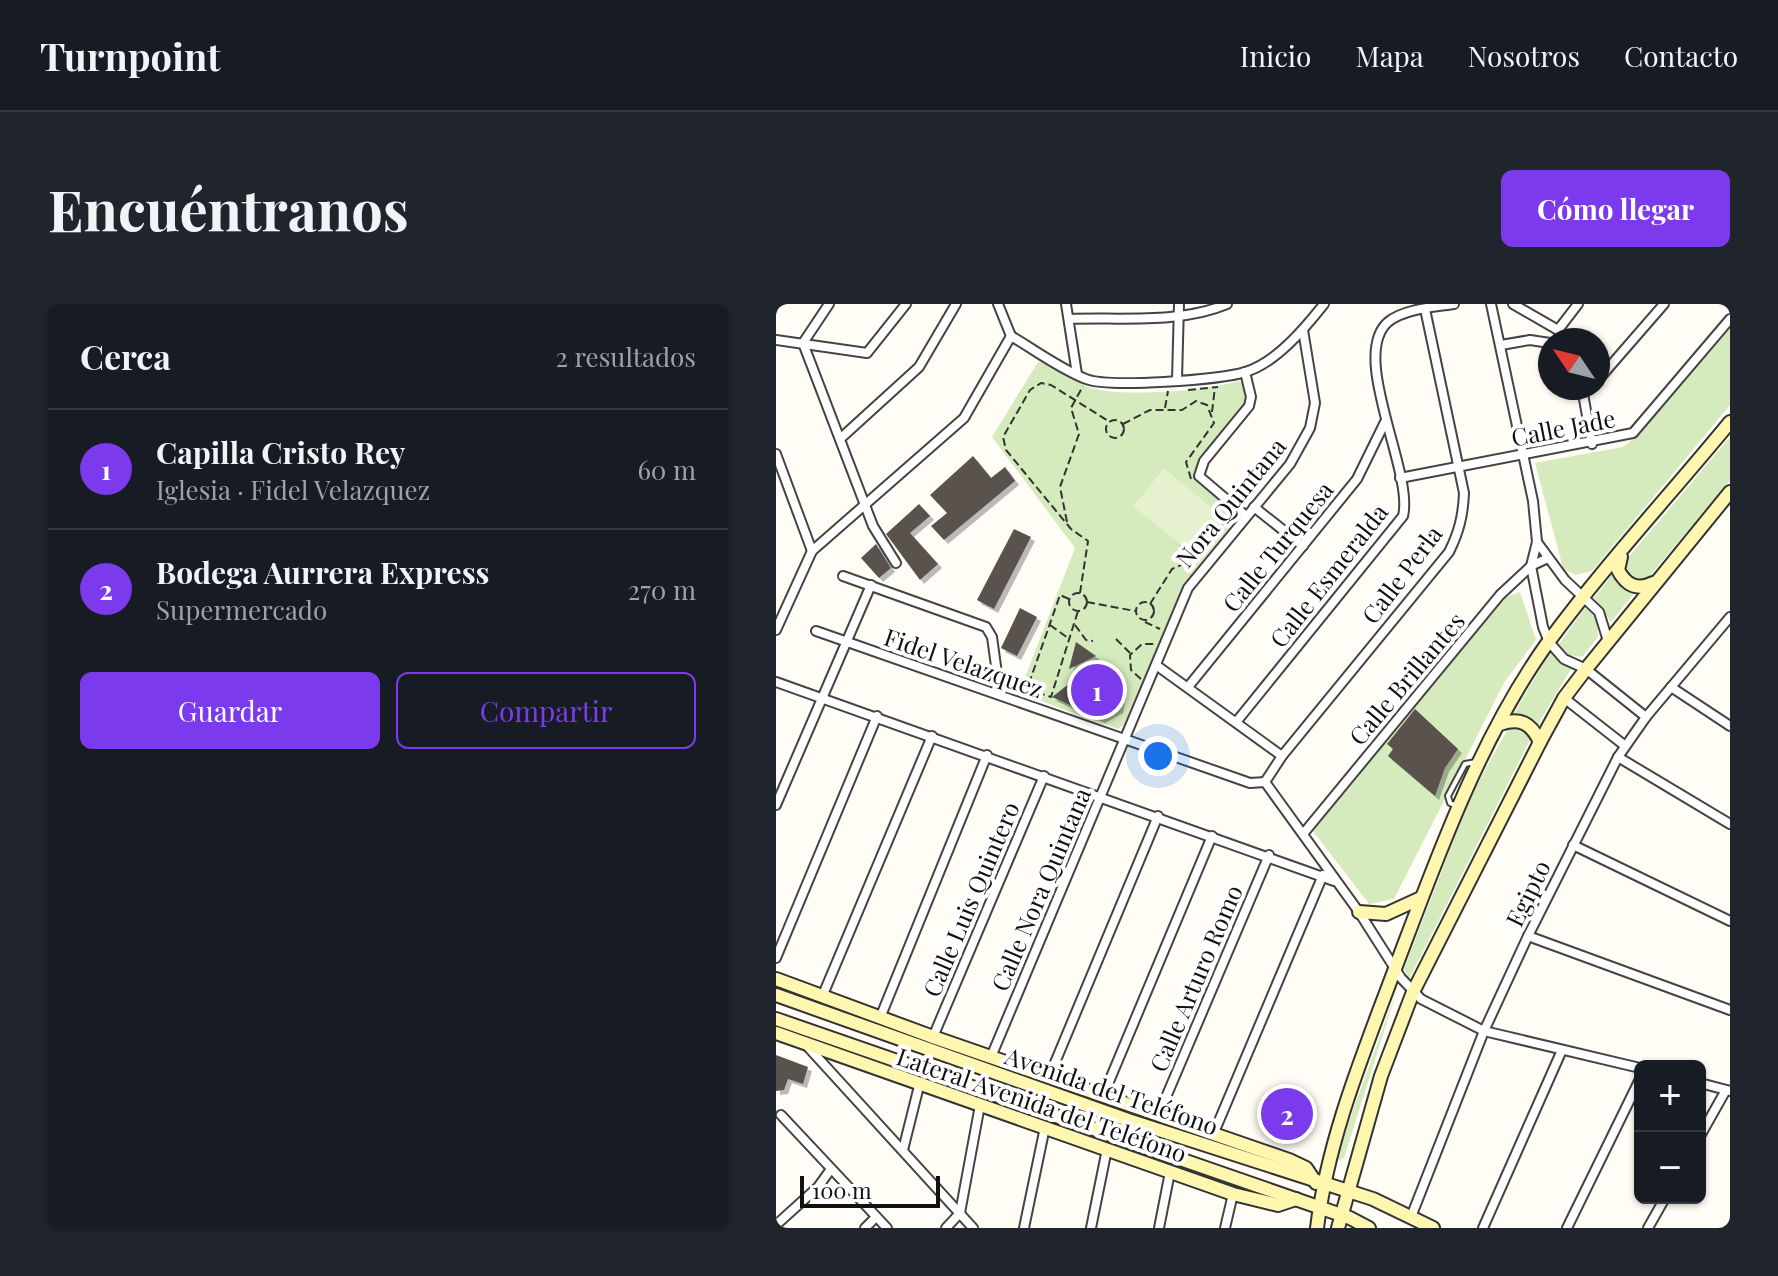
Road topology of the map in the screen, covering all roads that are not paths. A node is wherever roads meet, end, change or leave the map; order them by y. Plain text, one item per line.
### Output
1 (829, 304) edge
2 (906, 304) edge
3 (956, 304) edge
4 (998, 304) edge
5 (1066, 304) edge
6 (1179, 304) edge
7 (1227, 304) edge
8 (1324, 304) edge
9 (1454, 304) edge
10 (1491, 304) edge
11 (1513, 304) edge
12 (1578, 304) edge
13 (1664, 304) edge
14 (1425, 309) junction
15 (1179, 316) junction
16 (1069, 319) junction
17 (1730, 319) edge
18 (1555, 328) edge
19 (1560, 328) edge
20 (1303, 330) junction
21 (1011, 336) junction
22 (776, 340) edge
23 (1538, 341) edge
24 (803, 343) junction
25 (1501, 345) junction
26 (1610, 366) edge
27 (1245, 372) junction
28 (1077, 374) junction
29 (1177, 380) junction
30 (1584, 400) edge
31 (1385, 422) junction
32 (1730, 422) edge
33 (841, 438) junction
34 (1592, 444) junction
35 (1525, 455) junction
36 (777, 458) edge
37 (1459, 469) junction
38 (1400, 478) junction
39 (1730, 492) edge
40 (867, 502) junction
41 (1254, 507) junction
42 (1246, 516) junction
43 (1537, 542) junction
44 (1303, 546) junction
45 (1624, 550) junction
46 (812, 551) junction
47 (1548, 558) junction
48 (896, 563) dead end
49 (1531, 566) junction
50 (843, 576) dead end
51 (1655, 582) junction
52 (871, 585) junction
53 (1585, 597) junction
54 (1729, 621) edge
55 (776, 630) edge
56 (816, 631) dead end
57 (1608, 641) junction
58 (846, 642) junction
59 (1549, 642) junction
60 (1156, 665) junction
61 (1586, 669) junction
62 (776, 682) edge
63 (1188, 687) junction
64 (1671, 687) junction
65 (1000, 695) junction
66 (823, 698) junction
67 (1564, 698) junction
68 (877, 716) junction
69 (1646, 717) junction
70 (1237, 721) junction
71 (1500, 724) junction
72 (1730, 726) edge
73 (932, 736) junction
74 (1125, 737) junction
75 (1540, 742) junction
76 (1624, 745) junction
77 (987, 755) junction
78 (1282, 756) junction
79 (1618, 757) junction
80 (1044, 776) junction
81 (1265, 782) junction
82 (1100, 796) junction
83 (776, 805) edge
84 (1158, 816) junction
85 (1730, 824) edge
86 (1303, 834) junction
87 (1212, 836) junction
88 (1573, 845) junction
89 (1269, 855) junction
90 (1323, 875) junction
91 (1334, 881) junction
92 (1421, 898) junction
93 (1359, 912) junction
94 (1730, 921) edge
95 (1528, 936) junction
96 (776, 958) edge
97 (1395, 969) junction
98 (776, 979) edge
99 (1413, 992) junction
100 (776, 995) edge
101 (822, 997) junction
102 (1730, 1010) edge
103 (844, 1012) junction
104 (880, 1018) junction
105 (776, 1019) edge
106 (1484, 1031) junction
107 (776, 1033) edge
108 (933, 1037) junction
109 (804, 1043) junction
110 (1562, 1050) junction
111 (991, 1057) junction
112 (1634, 1067) edge
113 (1049, 1077) junction
114 (1706, 1084) edge
115 (919, 1086) junction
116 (1728, 1090) edge
117 (1634, 1091) edge
118 (1103, 1096) junction
119 (980, 1105) junction
120 (1130, 1113) junction
121 (781, 1115) dead end
122 (1158, 1116) junction
123 (1045, 1127) junction
124 (1702, 1132) edge
125 (1213, 1135) junction
126 (1149, 1147) junction
127 (1107, 1149) junction
128 (903, 1150) junction
129 (1144, 1162) junction
130 (831, 1169) junction
131 (1170, 1172) junction
132 (1320, 1193) junction
133 (1233, 1194) junction
134 (1296, 1199) junction
135 (1662, 1204) edge
136 (1343, 1209) edge
137 (960, 1213) junction
138 (876, 1217) junction
139 (1411, 1217) junction
140 (776, 1225) edge
141 (865, 1228) edge
142 (887, 1228) edge
143 (946, 1228) edge
144 (973, 1228) edge
145 (1024, 1228) edge
146 (1091, 1228) edge
147 (1159, 1228) edge
148 (1225, 1228) edge
149 (1309, 1228) edge
150 (1317, 1228) edge
151 (1369, 1228) edge
152 (1433, 1228) edge
153 (1483, 1228) edge
154 (1567, 1228) edge
155 (1648, 1228) edge

1 - 24 street
2 - 24 street
3 - 33 street
4 - 21 street
5 - 16 street
6 - 15 street
7 - 15 street
8 - 20 street
9 - 14 street, Calle Esmeralda
10 - 25 street
11 - 18 street
12 - 19 street
13 - 26 street
14 - 31 street, Calle Esmeralda
14 - 37 street, Calle Perla
15 - 16 street
15 - 29 street
16 - 28 street
17 - 34 street, Calle Jade
20 - 27 street
20 - 41 street, Nora Quintana
21 - 28 street
21 - 40 street
22 - 24 street
23 - 25 street
24 - 33 street
25 - 35 street
27 - 29 street
27 - 42 street
28 - 29 street
30 - 34 street
31 - 38 street, Calle Esmeralda
31 - 44 street, Calle Turquesa
32 - 45 main road
33 - 40 street
34 - 35 street, Calle Jade
35 - 37 street, Calle Jade
35 - 43 street
36 - 46 street
37 - 38 street, Calle Jade
37 - 78 street, Calle Perla
38 - 70 street, Calle Esmeralda
39 - 51 main road
40 - 46 street
40 - 48 street
41 - 42 street, Nora Quintana
41 - 44 street
42 - 60 street, Nora Quintana
43 - 47 street
43 - 49 street
44 - 63 street, Calle Turquesa
45 - 51 main road
45 - 53 main road
46 - 55 street
47 - 49 street, Calle Brillantes
47 - 53 street
49 - 59 street
49 - 86 street, Calle Brillantes
50 - 52 street
51 - 57 main road
52 - 58 street
52 - 65 street
53 - 57 street
53 - 59 main road
54 - 64 street, Egipto
56 - 58 street, Fidel Velazquez
57 - 61 main road
58 - 65 street, Fidel Velazquez
58 - 66 street
59 - 61 street
59 - 71 main road
60 - 63 street
60 - 74 street, Nora Quintana
61 - 67 main road
61 - 69 street
62 - 66 street
63 - 70 street
64 - 69 street, Egipto
64 - 72 street
65 - 74 street, Fidel Velazquez
66 - 68 street
66 - 83 street
67 - 75 main road
67 - 76 street
68 - 73 street
68 - 96 street
69 - 76 street, Egipto
70 - 78 street
71 - 75 main road
71 - 92 main road
73 - 77 street
73 - 101 street
74 - 81 street, Fidel Velazquez
74 - 82 street, Calle Nora Quintana
75 - 99 main road
76 - 79 street, Egipto
77 - 80 street
77 - 104 street
78 - 81 street, Calle Perla
79 - 85 street
79 - 88 street, Egipto
80 - 82 street
80 - 108 street, Calle Luis Quintero
81 - 86 street
82 - 84 street
82 - 111 street, Calle Nora Quintana
84 - 87 street
84 - 113 street
86 - 91 street
87 - 89 street
87 - 118 street
88 - 94 street
88 - 95 street, Egipto
89 - 90 street
89 - 122 street, Calle Arturo Romo
90 - 91 street
90 - 125 street
91 - 93 street
92 - 93 main road
92 - 97 main road
93 - 97 street
95 - 102 street
95 - 106 street, Egipto
97 - 99 street
97 - 132 main road
98 - 101 main road, Lateral Avenida del Teléfono
99 - 106 street
99 - 136 main road
100 - 103 main road, Avenida del Teléfono
101 - 103 main road, Lateral Avenida del Teléfono
103 - 104 main road, Lateral Avenida del Teléfono
103 - 120 main road, Avenida del Teléfono
104 - 108 main road, Lateral Avenida del Teléfono
105 - 126 main road, Avenida del Teléfono
106 - 110 street
106 - 139 street, Egipto
107 - 109 main road, Lateral Avenida del Teléfono
108 - 111 main road, Lateral Avenida del Teléfono
109 - 115 main road, Lateral Avenida del Teléfono
109 - 128 street
110 - 112 street
110 - 153 street
111 - 113 main road, Lateral Avenida del Teléfono
113 - 118 main road, Lateral Avenida del Teléfono
114 - 116 street
115 - 119 main road, Lateral Avenida del Teléfono
115 - 128 street
116 - 124 street
117 - 154 street
118 - 120 main road, Lateral Avenida del Teléfono
119 - 123 main road, Lateral Avenida del Teléfono
119 - 137 street
120 - 122 main road, Lateral Avenida del Teléfono
120 - 132 main road, Avenida del Teléfono
121 - 130 street
122 - 125 main road, Lateral Avenida del Teléfono
123 - 127 main road, Lateral Avenida del Teléfono
123 - 145 street
125 - 132 main road, Lateral Avenida del Teléfono
126 - 129 main road
126 - 134 main road, Avenida del Teléfono
127 - 129 main road, Lateral Avenida del Teléfono
127 - 146 street
128 - 137 street
129 - 131 main road, Lateral Avenida del Teléfono
130 - 138 street
130 - 140 street
131 - 133 main road, Lateral Avenida del Teléfono
131 - 147 street
132 - 134 main road, Avenida del Teléfono
132 - 136 main road, Avenida del Teléfono
132 - 136 main road, Avenida del Teléfono
132 - 149 street
132 - 150 main road
133 - 134 main road, Lateral Avenida del Teléfono
133 - 148 street
135 - 155 street
136 - 139 main road, Avenida del Teléfono
136 - 151 main road, Avenida del Teléfono
137 - 143 street
137 - 144 street
138 - 141 street
138 - 142 street
139 - 152 main road, Avenida del Teléfono

